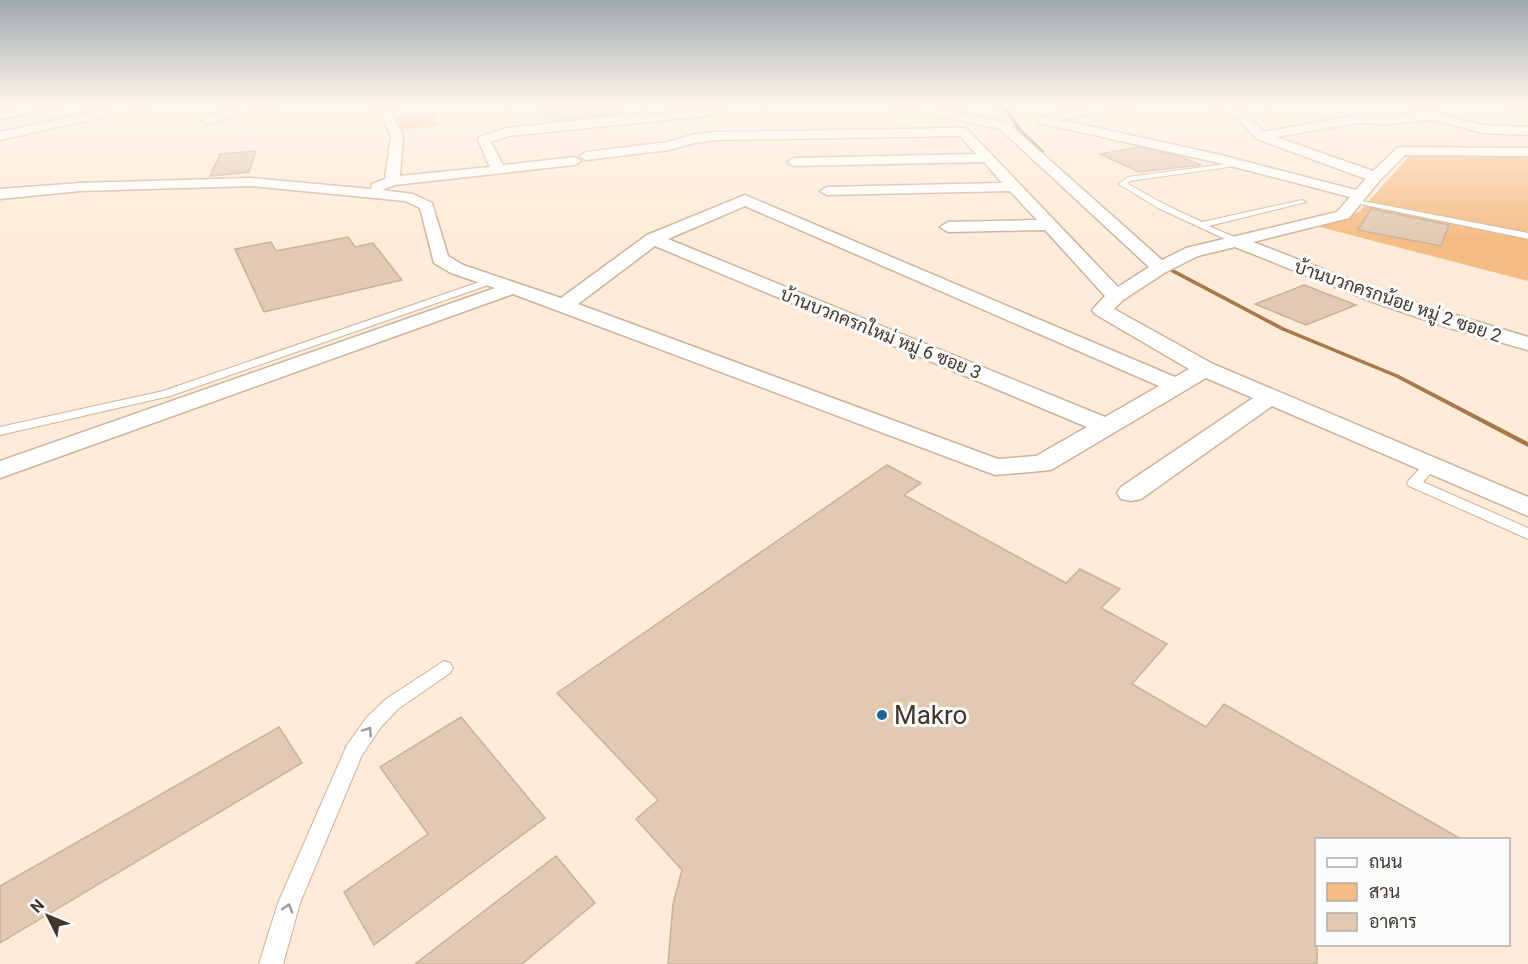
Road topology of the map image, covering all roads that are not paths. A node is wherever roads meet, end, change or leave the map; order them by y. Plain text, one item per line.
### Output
1 (396, 149) edge
2 (488, 149) edge
3 (649, 149) edge
4 (978, 149) edge
5 (1029, 149) edge
6 (1174, 149) edge
7 (1297, 149) edge
8 (1528, 152) edge
9 (1056, 155) dead end
10 (1038, 157) junction
11 (986, 158) junction
12 (794, 162) dead end
13 (1241, 164) junction
14 (498, 170) junction
15 (1376, 177) junction
16 (392, 181) junction
17 (1014, 188) junction
18 (827, 191) dead end
19 (365, 193) junction
20 (0, 195) edge
21 (1358, 198) junction
22 (1302, 202) dead end
23 (1048, 225) junction
24 (1201, 225) junction
25 (948, 227) dead end
26 (1528, 236) edge
27 (653, 239) junction
28 (1236, 241) junction
29 (1160, 268) junction
30 (502, 285) junction
31 (1116, 296) junction
32 (564, 305) junction
33 (1528, 344) edge
34 (1205, 369) junction
35 (1177, 386) junction
36 (1270, 396) junction
37 (1108, 427) junction
38 (0, 431) edge
39 (1430, 466) junction
40 (0, 470) edge
41 (1131, 493) dead end
42 (1528, 507) edge
43 (1528, 534) edge
44 (444, 668) dead end
45 (271, 964) edge

1 - 16 street
2 - 14 street
3 - 14 street
4 - 11 street
5 - 10 street
6 - 13 street
7 - 15 street
8 - 15 street
9 - 10 street
10 - 29 street
11 - 12 street
11 - 17 street
13 - 21 street
13 - 24 lane
14 - 16 street
15 - 21 street
16 - 19 street
17 - 18 street
17 - 23 street
19 - 20 street
19 - 30 street
21 - 26 lane
21 - 28 street
22 - 24 lane
23 - 25 street
23 - 31 street
24 - 28 lane
27 - 32 street
27 - 35 street
27 - 37 street, บ้านบวกครกใหม่ หมู่ 6 ซอย 3
28 - 29 street
28 - 33 street, บ้านบวกครกน้อย หมู่ 2 ซอย 2
29 - 31 street
30 - 32 street
30 - 38 lane
30 - 40 street
31 - 34 street
32 - 37 street
34 - 35 street
34 - 36 street
35 - 37 street
36 - 39 street
36 - 41 street
39 - 42 street
39 - 43 lane
45 -> 44 lane

